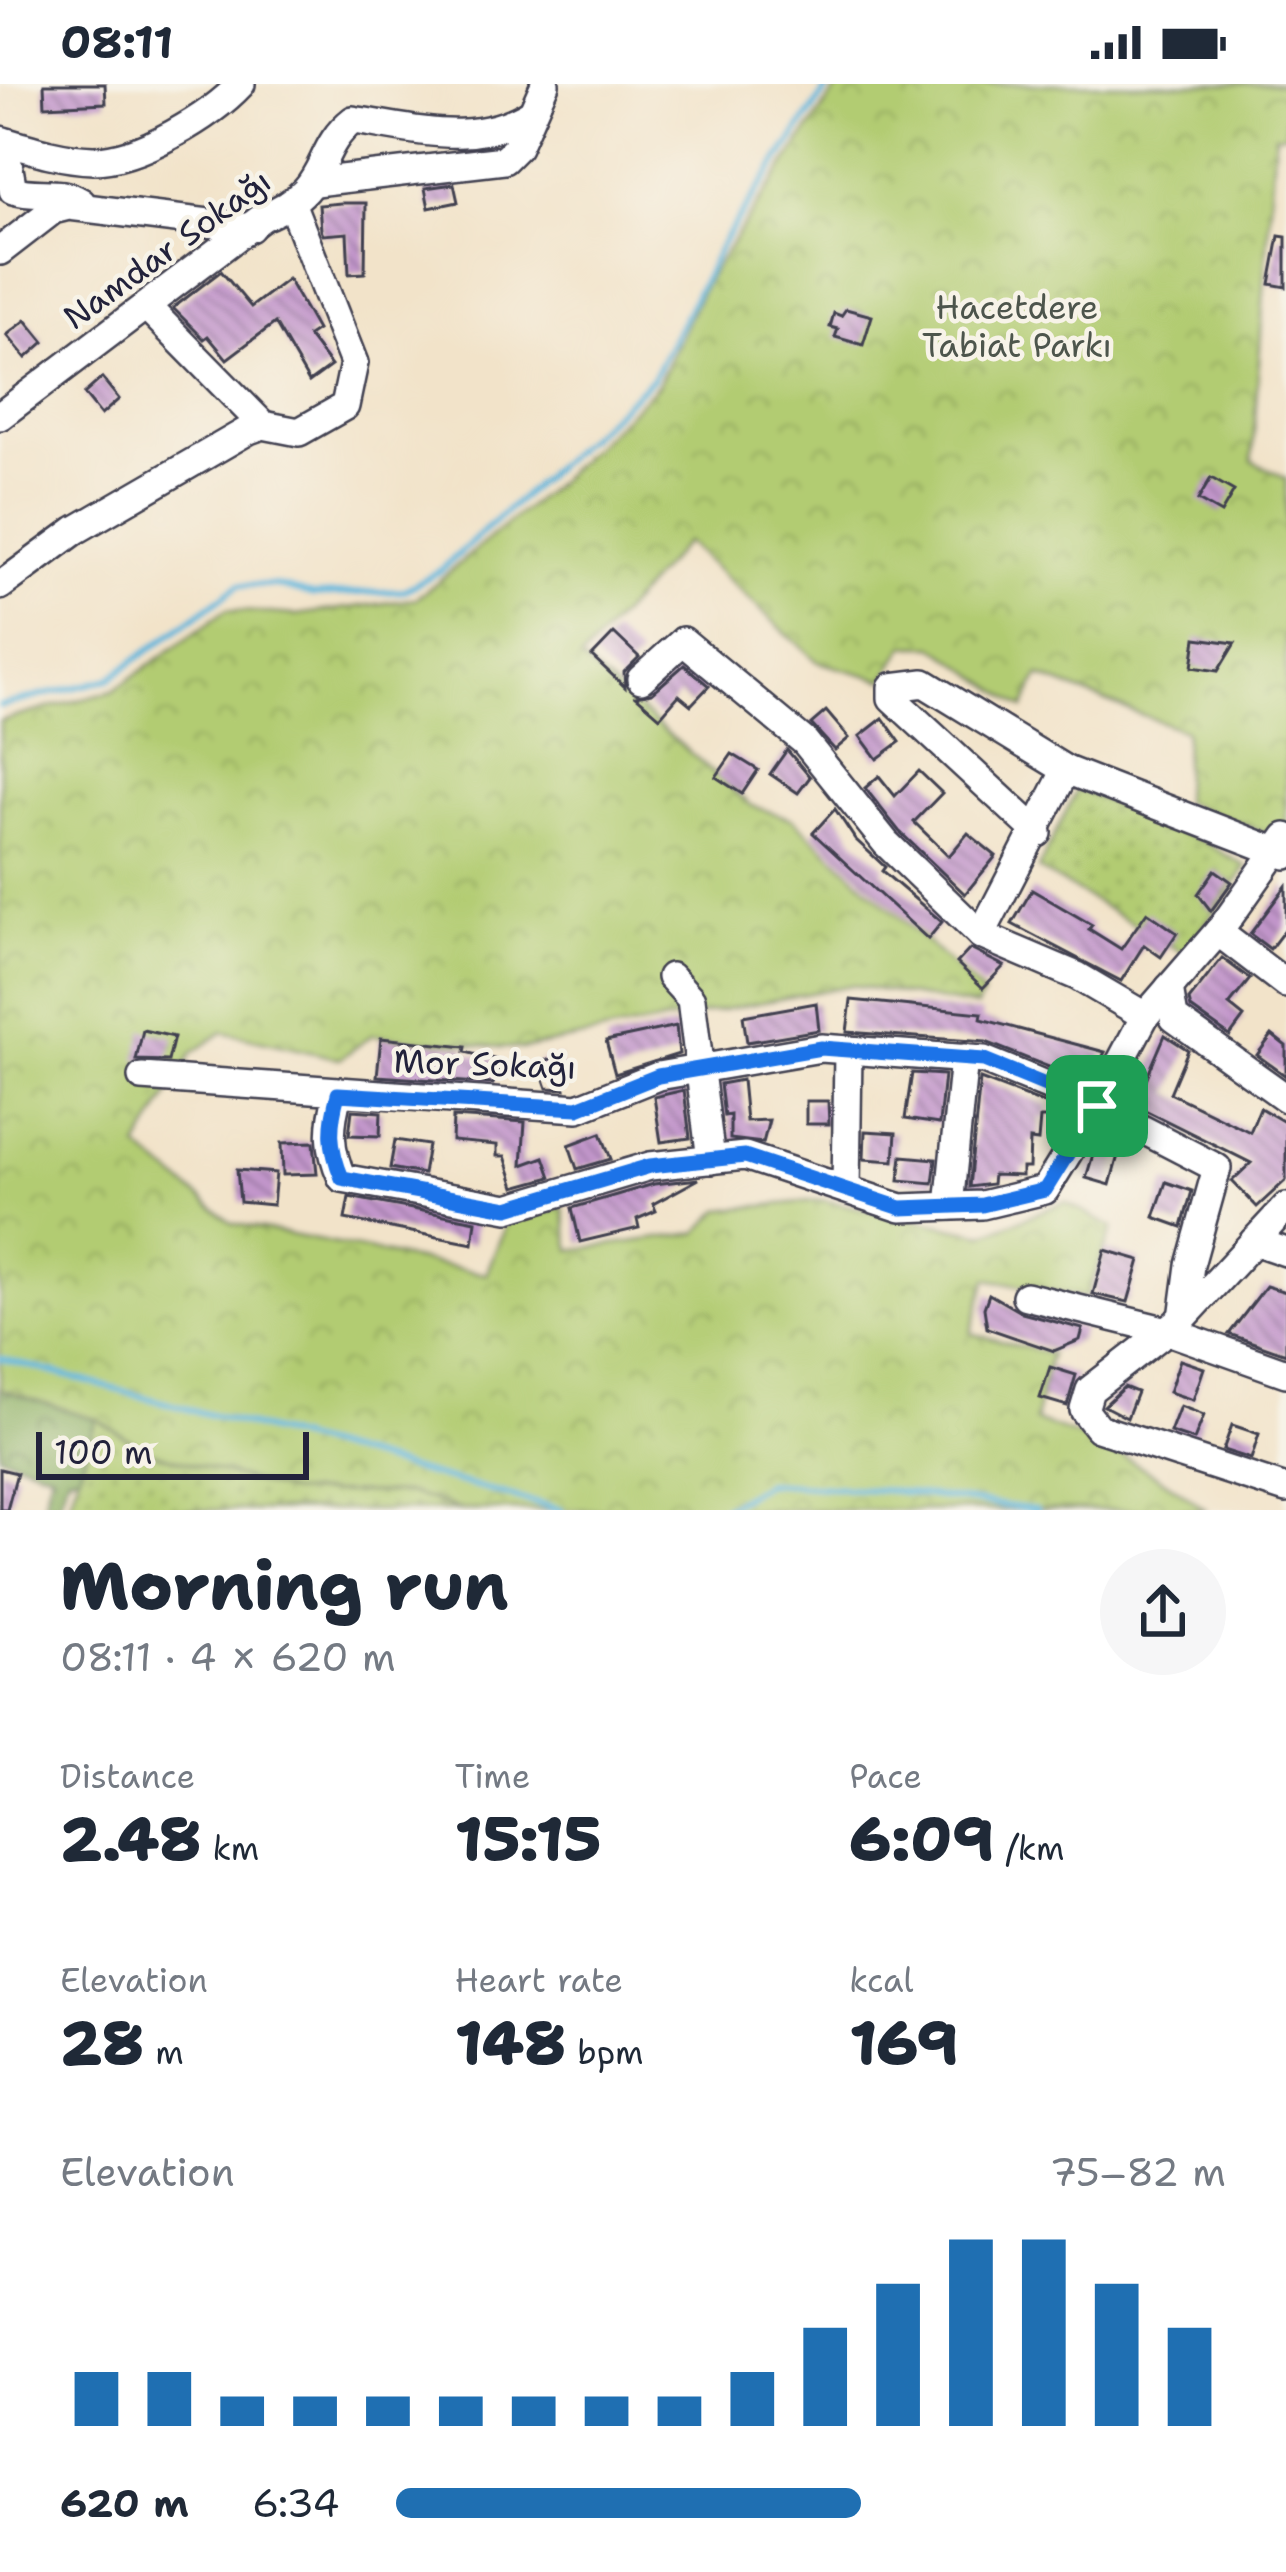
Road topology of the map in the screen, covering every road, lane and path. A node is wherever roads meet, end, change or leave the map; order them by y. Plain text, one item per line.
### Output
1 (242, 84) edge
2 (545, 84) edge
3 (531, 113) junction
4 (2, 141) edge
5 (315, 182) junction
6 (292, 206) junction
7 (90, 208) junction
8 (250, 227) junction
9 (0, 251) edge
10 (146, 306) junction
11 (0, 416) edge
12 (263, 424) junction
13 (0, 586) edge
14 (641, 679) dead end
15 (1066, 770) junction
16 (1038, 833) junction
17 (1284, 847) edge
18 (1218, 932) junction
19 (981, 935) junction
20 (671, 976) dead end
21 (1286, 984) edge
22 (1169, 988) junction
23 (1145, 1016) junction
24 (848, 1052) junction
25 (964, 1058) junction
26 (703, 1069) junction
27 (142, 1077) dead end
28 (338, 1094) junction
29 (1286, 1098) edge
30 (1097, 1106) junction
31 (711, 1160) junction
32 (846, 1189) junction
33 (949, 1206) junction
34 (1286, 1207) edge
35 (1254, 1241) junction
36 (1286, 1252) edge
37 (1026, 1296) dead end
38 (1176, 1325) junction
39 (1286, 1372) edge
40 (1286, 1489) edge

1 - 4 street
2 - 3 street
3 - 5 street
3 - 5 street, Namdar Sokağı
4 - 7 street
5 - 6 street, Namdar Sokağı
6 - 8 street, Namdar Sokağı
6 - 12 street
7 - 8 street
7 - 9 street
8 - 10 street, Namdar Sokağı
10 - 11 street, Namdar Sokağı
10 - 12 street
12 - 13 street
14 - 19 street
15 - 16 street
15 - 16 street
15 - 17 street
16 - 19 street
17 - 18 street
18 - 21 street
18 - 22 street
19 - 23 street
20 - 26 street
22 - 23 street
22 - 29 street
23 - 30 street
24 - 25 street, Mor Sokağı
24 - 26 street, Mor Sokağı
24 - 32 street
25 - 30 street, Mor Sokağı
25 - 33 street
26 - 28 street, Mor Sokağı
26 - 31 street
27 - 28 street, Mor Sokağı
28 - 31 street
30 - 33 street
30 - 38 street, Mor Sokağı
31 - 32 street
32 - 33 street
34 - 35 street
35 - 36 street
35 - 38 street
37 - 38 street
38 - 39 street
38 - 40 street

